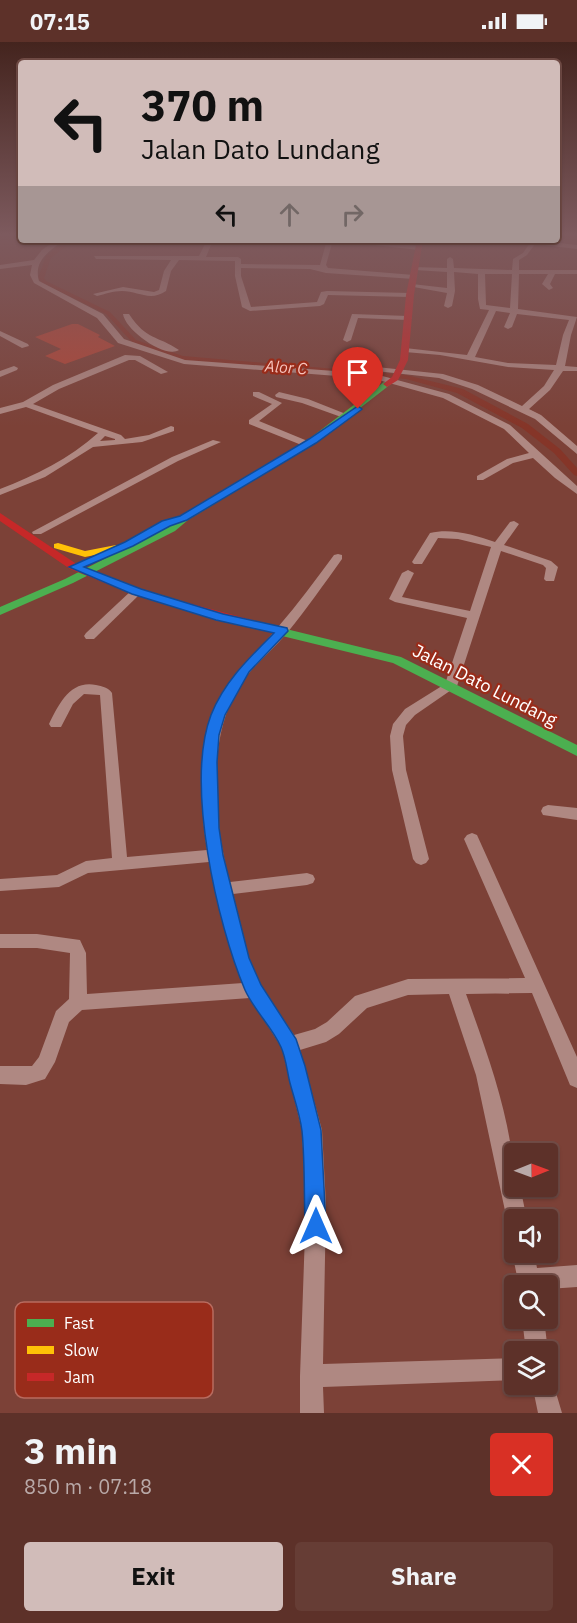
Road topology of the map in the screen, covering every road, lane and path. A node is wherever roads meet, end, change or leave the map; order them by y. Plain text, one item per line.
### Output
1 (68, 299) edge
2 (244, 299) edge
3 (322, 299) edge
4 (410, 299) edge
5 (449, 299) edge
6 (481, 299) edge
7 (514, 299) edge
8 (448, 306) dead end
9 (493, 310) junction
10 (514, 311) junction
11 (126, 316) dead end
12 (408, 318) junction
13 (575, 319) edge
14 (508, 327) dead end
15 (0, 333) edge
16 (347, 340) dead end
17 (25, 346) dead end
18 (405, 350) junction
19 (470, 359) junction
20 (560, 367) junction
21 (15, 368) dead end
22 (577, 369) edge
23 (164, 372) dead end
24 (0, 374) edge
25 (396, 375) junction
26 (256, 394) dead end
27 (279, 395) dead end
28 (26, 404) junction
29 (523, 410) junction
30 (0, 411) edge
31 (347, 416) junction
32 (171, 429) dead end
33 (104, 432) junction
34 (123, 442) junction
35 (216, 442) dead end
36 (92, 444) junction
37 (307, 444) junction
38 (577, 451) edge
39 (536, 454) junction
40 (480, 478) dead end
41 (577, 491) edge
42 (0, 492) edge
43 (0, 506) edge
44 (0, 516) edge
45 (514, 524) dead end
46 (38, 531) junction
47 (133, 546) junction
48 (496, 547) junction
49 (55, 549) junction
50 (338, 557) dead end
51 (418, 562) dead end
52 (84, 567) junction
53 (408, 573) dead end
54 (550, 579) dead end
55 (69, 580) junction
56 (123, 582) junction
57 (32, 587) junction
58 (136, 592) junction
59 (0, 603) edge
60 (0, 611) edge
61 (474, 616) junction
62 (276, 629) junction
63 (90, 636) dead end
64 (451, 686) junction
65 (56, 724) dead end
66 (577, 751) edge
67 (548, 811) dead end
68 (577, 814) edge
69 (471, 839) dead end
70 (215, 855) junction
71 (421, 859) dead end
72 (120, 863) junction
73 (307, 879) dead end
74 (0, 885) edge
75 (224, 889) junction
76 (0, 941) edge
77 (537, 985) junction
78 (455, 986) junction
79 (254, 990) junction
80 (78, 1002) junction
81 (290, 1045) junction
82 (0, 1075) edge
83 (577, 1079) edge
84 (515, 1209) edge
85 (577, 1276) edge
86 (558, 1278) edge
87 (504, 1369) edge
88 (311, 1376) junction
89 (546, 1395) edge
90 (312, 1413) edge
91 (550, 1413) edge

1 - 25 street
2 - 3 street
4 - 12 main road
5 - 8 street
6 - 9 street
7 - 10 street
9 - 10 street
9 - 19 street
10 - 13 street
10 - 14 street
11 - 25 street
12 - 16 street
12 - 18 main road
13 - 20 street
15 - 17 street
18 - 19 street
18 - 25 main road
19 - 20 street
20 - 22 street
20 - 29 street
21 - 24 street
23 - 28 street
25 - 29 street
25 - 31 main road
25 - 39 street
26 - 37 street
27 - 31 street
28 - 30 street
28 - 33 street
29 - 38 street
31 - 37 main road
32 - 34 street
33 - 34 street
33 - 36 street
34 - 36 street
35 - 46 street
36 - 42 street
37 - 47 main road
39 - 40 street
39 - 41 street
43 - 46 main road, Jalan Dato Lundang
44 - 49 main road, Jalan Dato Lundang
45 - 48 street
46 - 49 main road, Jalan Dato Lundang
47 - 49 main road
47 - 52 main road
47 - 56 main road
48 - 51 street
48 - 54 street
48 - 61 street
49 - 52 main road, Jalan Dato Lundang
49 - 57 main road
50 - 62 street
52 - 55 main road
52 - 56 main road, Jalan Dato Lundang
52 - 57 main road
53 - 61 street
55 - 56 main road
55 - 60 main road
56 - 58 main road, Jalan Dato Lundang
56 - 62 main road, Jalan Dato Lundang
57 - 59 main road
58 - 62 main road, Jalan Dato Lundang
58 - 63 street
61 - 64 street
62 - 64 main road, Jalan Dato Lundang
62 - 70 street
64 - 66 main road, Jalan Dato Lundang
64 - 71 street
65 - 72 street
67 - 68 street
69 - 77 street
70 - 72 street
70 - 75 street
72 - 74 street
73 - 75 street
75 - 79 street
76 - 80 street
77 - 78 street
77 - 83 street
78 - 81 street
78 - 84 street
79 - 80 street
79 - 81 street
80 - 82 street
81 - 88 street
85 - 86 street
87 - 88 street
88 - 90 street
89 - 91 street

